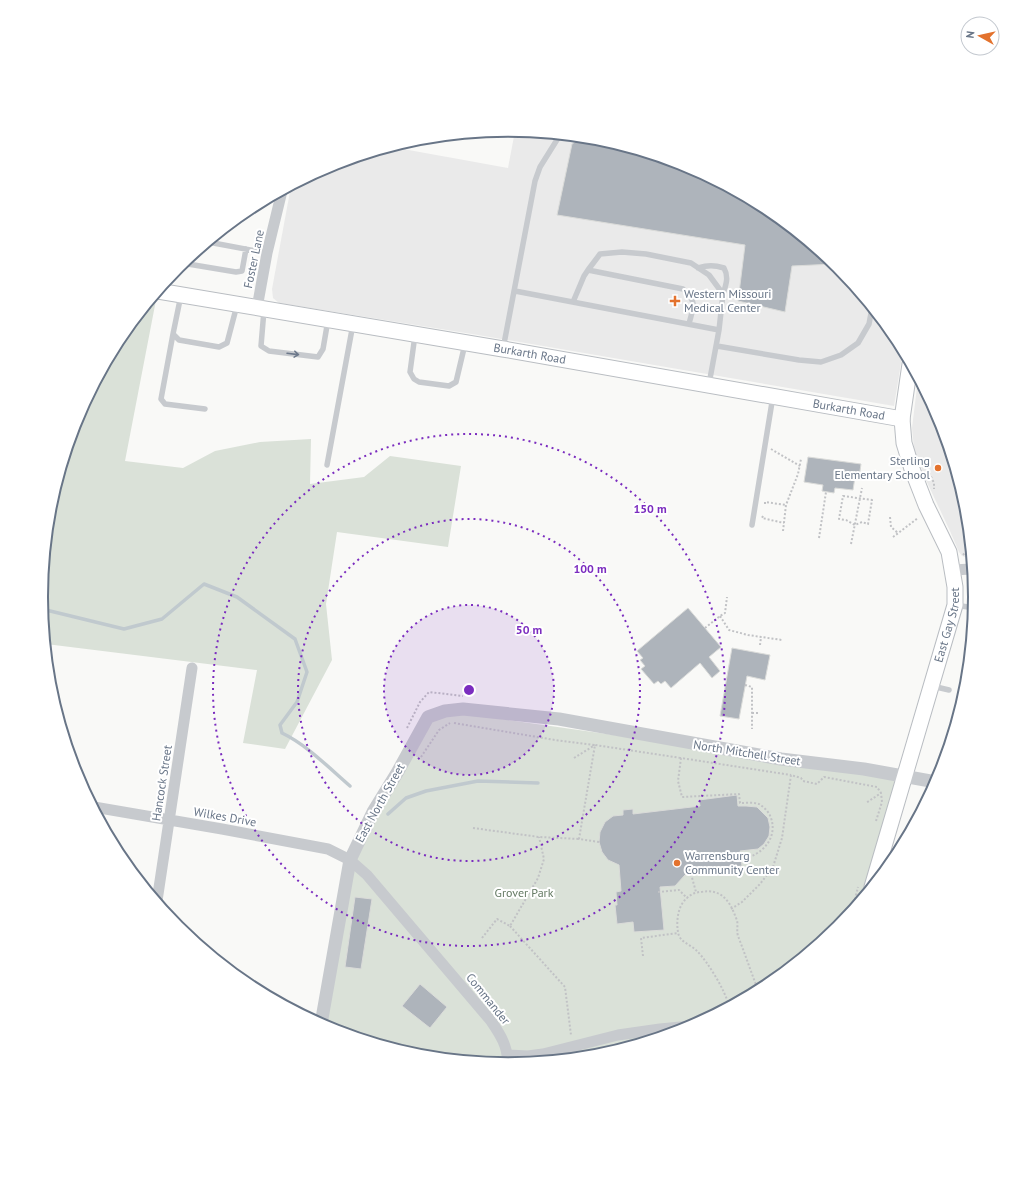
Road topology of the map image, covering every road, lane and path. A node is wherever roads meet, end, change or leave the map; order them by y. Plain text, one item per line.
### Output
1 (557, 140) edge
2 (280, 198) edge
3 (214, 243) edge
4 (246, 249) junction
5 (267, 253) junction
6 (191, 264) edge
7 (698, 268) junction
8 (588, 270) junction
9 (514, 291) junction
10 (164, 292) edge
11 (723, 294) junction
12 (181, 295) junction
13 (573, 302) junction
14 (237, 305) junction
15 (261, 309) junction
16 (871, 314) edge
17 (328, 320) junction
18 (353, 324) junction
19 (689, 324) junction
20 (719, 330) junction
21 (173, 334) junction
22 (415, 334) junction
23 (466, 343) junction
24 (717, 346) junction
25 (503, 349) junction
26 (910, 373) edge
27 (709, 384) junction
28 (773, 396) junction
29 (205, 409) dead end
30 (902, 419) junction
31 (771, 449) dead end
32 (801, 459) dead end
33 (922, 459) dead end
34 (328, 465) dead end
35 (800, 466) junction
36 (862, 488) dead end
37 (934, 491) dead end
38 (826, 492) dead end
39 (860, 499) junction
40 (786, 505) junction
41 (928, 510) junction
42 (890, 517) dead end
43 (784, 523) junction
44 (752, 525) dead end
45 (855, 525) junction
46 (783, 531) dead end
47 (898, 533) junction
48 (893, 537) dead end
49 (819, 538) dead end
50 (851, 544) dead end
51 (961, 552) dead end
52 (966, 552) edge
53 (967, 569) edge
54 (952, 570) junction
55 (727, 597) dead end
56 (720, 616) junction
57 (705, 628) dead end
58 (761, 637) junction
59 (782, 640) dead end
60 (760, 645) dead end
61 (192, 668) dead end
62 (745, 685) dead end
63 (932, 686) junction
64 (949, 690) dead end
65 (465, 696) dead end
66 (752, 712) junction
67 (759, 713) dead end
68 (559, 719) joint
69 (752, 729) dead end
70 (406, 730) dead end
71 (595, 745) junction
72 (574, 758) dead end
73 (681, 758) junction
74 (417, 763) dead end
75 (791, 774) junction
76 (904, 776) junction
77 (930, 781) edge
78 (866, 803) dead end
79 (99, 808) edge
80 (169, 820) junction
81 (473, 828) dead end
82 (539, 837) junction
83 (579, 839) junction
84 (599, 842) dead end
85 (741, 859) dead end
86 (350, 860) junction
87 (876, 873) edge
88 (691, 874) dead end
89 (658, 892) dead end
90 (696, 892) junction
91 (158, 895) edge
92 (687, 898) junction
93 (732, 909) junction
94 (510, 926) junction
95 (678, 933) junction
96 (482, 938) dead end
97 (643, 956) dead end
98 (756, 984) edge
99 (727, 1001) edge
100 (322, 1018) edge
101 (668, 1028) edge
102 (570, 1030) dead end
103 (525, 1056) edge
104 (507, 1057) edge

1 - 9 lane
2 - 5 street, Foster Lane
3 - 4 lane
4 - 5 lane
4 - 6 lane
5 - 15 street, Foster Lane
7 - 8 lane
7 - 11 lane
7 - 11 lane
8 - 13 lane
8 - 19 lane
9 - 13 lane
9 - 25 lane
10 - 12 main road, Burkarth Road
11 - 20 lane
12 - 14 main road, Burkarth Road
12 - 21 lane
13 - 19 lane
14 - 15 main road, Burkarth Road
14 - 21 lane
15 - 17 main road, Burkarth Road
15 -> 17 lane
16 - 24 lane
17 - 18 main road, Burkarth Road
18 - 22 main road, Burkarth Road
18 - 34 lane
19 - 20 lane
20 - 24 lane
21 - 29 lane
22 - 23 main road, Burkarth Road
22 - 23 lane
23 - 25 main road, Burkarth Road
24 - 27 lane
25 - 27 main road, Burkarth Road
26 - 30 main road, East Gay Street
27 - 28 main road, Burkarth Road
28 - 30 main road, Burkarth Road
28 - 44 lane
30 - 41 main road, East Gay Street
31 - 35 path
32 - 35 path
33 - 37 path
35 - 40 path
36 - 39 path
38 - 49 path
39 - 45 path
39 - 45 path
39 - 45 path
40 - 43 path
40 - 43 path
41 - 47 path
41 - 54 main road, East Gay Street
42 - 47 path
43 - 46 path
45 - 50 path
47 - 48 path
51 - 52 path
53 - 54 street
54 - 63 main road, East Gay Street
55 - 56 path
56 - 57 path
56 - 58 path
58 - 59 path
58 - 60 path
61 - 80 street, Hancock Street
62 - 66 path
63 - 64 lane
63 - 76 main road, East Gay Street
65 - 70 path
66 - 67 path
66 - 69 path
68 - 76 street, North Mitchell Street
68 - 86 street, East North Street
71 - 72 path
71 - 73 path
71 - 74 path
71 - 83 path
73 - 75 path
73 - 85 path
75 - 78 path
75 - 93 path
76 - 77 street, North Mitchell Street
76 - 87 main road, East Gay Street
79 - 80 street, Wilkes Drive
80 - 86 street, Wilkes Drive
80 - 91 street, Hancock Street
81 - 82 path
82 - 83 path
82 - 94 path
83 - 84 path
86 - 100 street, East North Street
86 - 104 street, Commander
88 - 90 path
89 - 92 path
90 - 92 path
90 - 93 path
92 - 95 path
93 - 98 path
94 - 96 path
94 - 102 path
95 - 97 path
95 - 99 path
101 - 103 street, Commander

